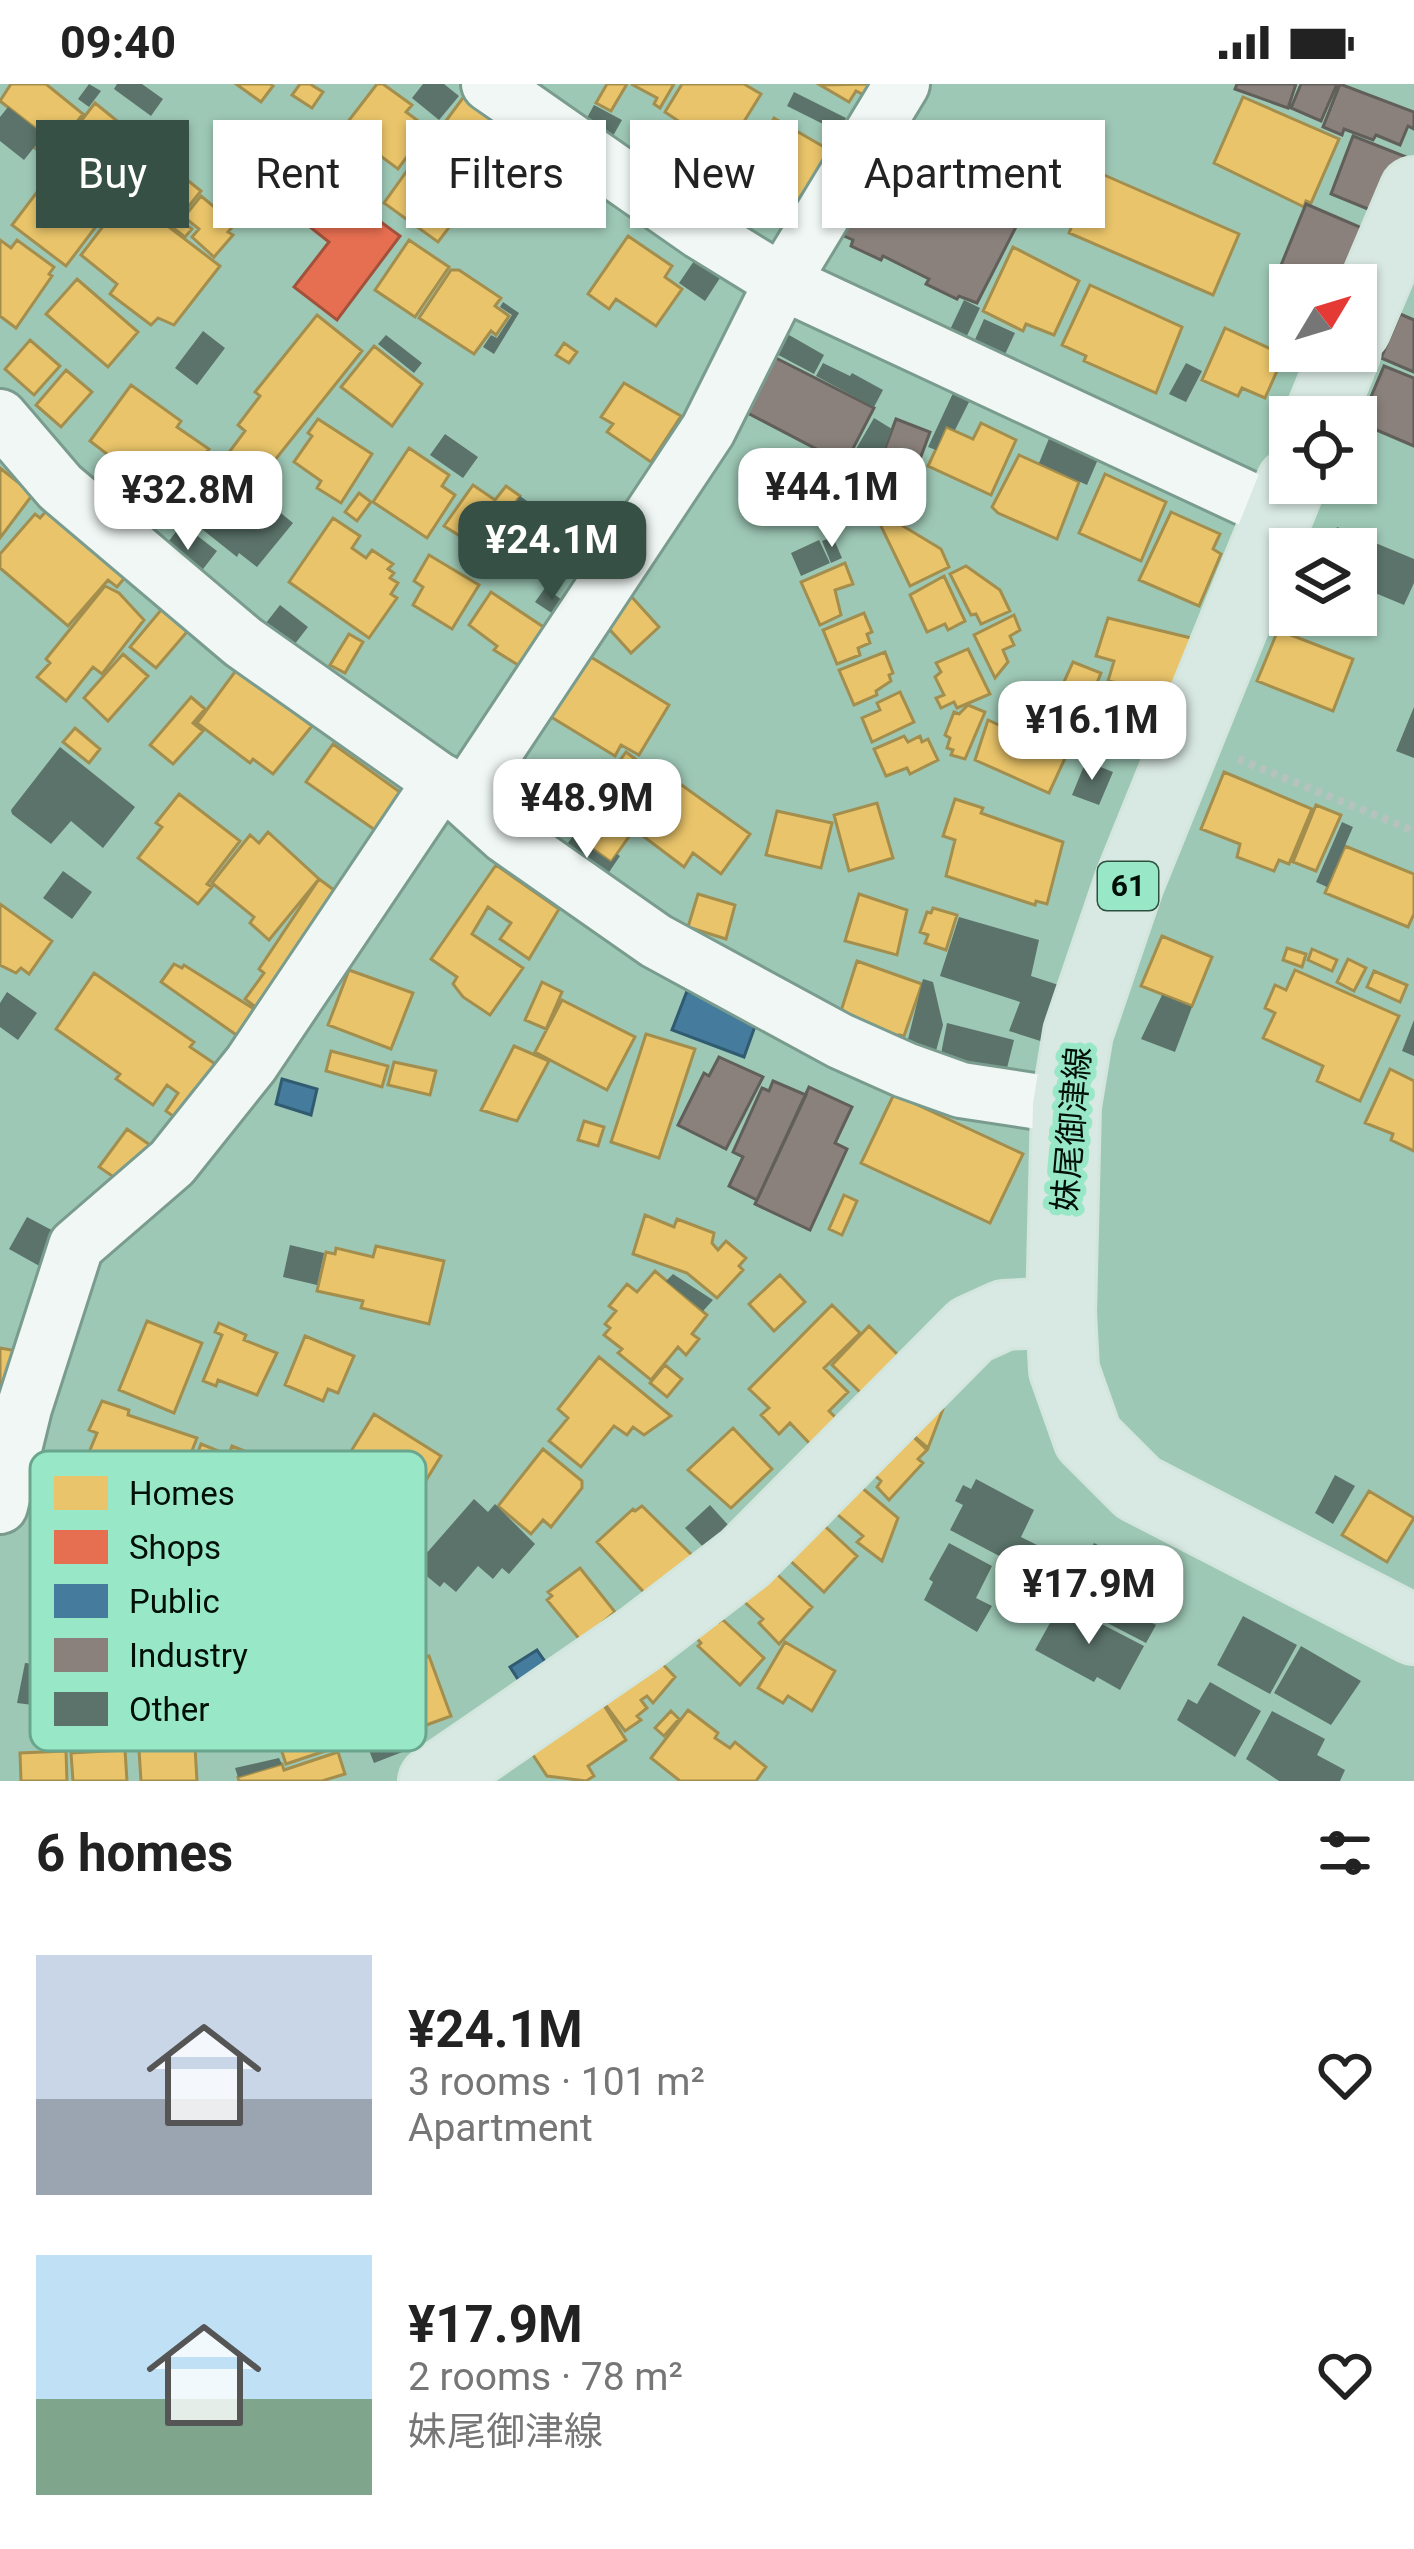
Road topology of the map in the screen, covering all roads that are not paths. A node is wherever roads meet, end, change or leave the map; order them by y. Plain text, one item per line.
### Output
1 (489, 84) edge
2 (902, 84) edge
3 (1414, 191) edge
4 (1377, 278) edge
5 (782, 282) junction
6 (0, 417) edge
7 (1269, 492) edge
8 (1282, 504) edge
9 (452, 790) junction
10 (1066, 1106) junction
11 (1061, 1312) junction
12 (0, 1506) edge
13 (1414, 1630) edge
14 (428, 1778) edge

1 - 5 street
2 - 5 street
3 - 4 main road
5 - 7 street
5 - 9 street
6 - 9 street
8 - 10 main road, 妹尾御津線 / 61
9 - 10 street
9 - 12 street
10 - 11 main road, 妹尾御津線 / 61
11 - 13 main road, 妹尾御津線 / 61
11 - 14 main road

